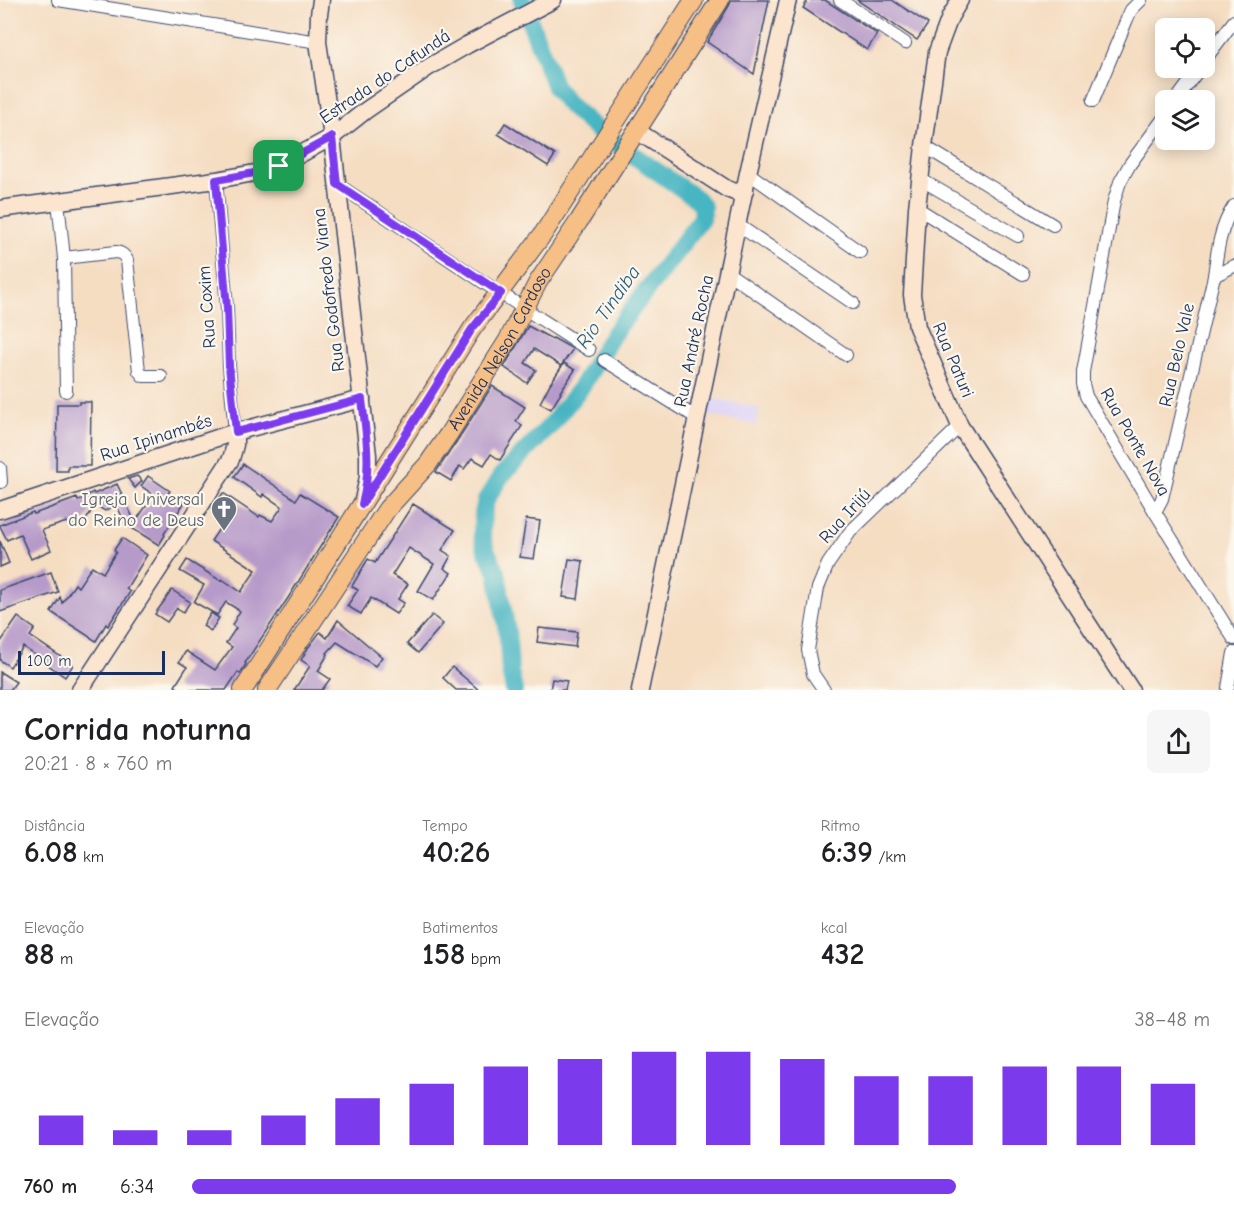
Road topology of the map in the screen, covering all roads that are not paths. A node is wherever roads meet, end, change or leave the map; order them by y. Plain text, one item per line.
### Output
1 (58, 0) edge
2 (321, 0) edge
3 (694, 0) edge
4 (720, 0) edge
5 (840, 0) edge
6 (960, 0) edge
7 (785, 1) edge
8 (1139, 1) edge
9 (547, 3) edge
10 (1234, 21) edge
11 (318, 42) junction
12 (905, 43) dead end
13 (1215, 46) edge
14 (1093, 101) dead end
15 (1155, 130) edge
16 (332, 137) junction
17 (629, 143) junction
18 (924, 146) junction
19 (748, 173) junction
20 (920, 178) junction
21 (216, 180) junction
22 (337, 184) junction
23 (745, 190) junction
24 (58, 201) junction
25 (1234, 206) edge
26 (0, 208) edge
27 (917, 208) junction
28 (738, 225) junction
29 (1053, 225) dead end
30 (1018, 236) dead end
31 (860, 252) dead end
32 (64, 258) junction
33 (1234, 266) edge
34 (728, 273) junction
35 (1023, 274) dead end
36 (1214, 276) junction
37 (501, 293) junction
38 (853, 303) dead end
39 (524, 308) junction
40 (589, 350) dead end
41 (846, 354) dead end
42 (604, 360) dead end
43 (161, 376) dead end
44 (66, 391) dead end
45 (362, 399) junction
46 (697, 417) junction
47 (960, 426) junction
48 (236, 432) junction
49 (0, 468) edge
50 (1, 482) edge
51 (362, 504) junction
52 (0, 510) edge
53 (1155, 512) junction
54 (1234, 639) edge
55 (1234, 652) edge
56 (1228, 688) dead end
57 (80, 690) edge
58 (243, 690) edge
59 (267, 690) edge
60 (640, 690) edge
61 (824, 690) edge
62 (1131, 690) edge

1 - 11 street
2 - 11 main road, Rua Godofredo Viana
3 - 37 main road, Avenida Nelson Cardoso
4 - 17 main road, Avenida Nelson Cardoso
5 - 12 street
6 - 18 main road, Rua Paturi
7 - 19 main road, Rua André Rocha
8 - 14 street
9 - 16 main road, Estrada do Cafundá
10 - 13 street
11 - 16 main road, Rua Godofredo Viana
15 - 53 street, Rua Ponte Nova
16 - 21 main road, Estrada do Cafundá
16 - 22 main road, Rua Godofredo Viana
17 - 23 main road
17 - 39 main road, Avenida Nelson Cardoso
18 - 20 main road, Rua Paturi
18 - 29 street
19 - 23 main road, Rua André Rocha
19 - 31 street
20 - 27 main road, Rua Paturi
20 - 30 street
21 - 24 main road, Estrada do Cafundá
21 - 48 street, Rua Coxim
22 - 37 street
22 - 45 main road, Rua Godofredo Viana
23 - 28 main road, Rua André Rocha
24 - 26 main road, Estrada do Cafundá
24 - 32 street
25 - 36 street, Rua Belo Vale
27 - 35 street
27 - 47 main road, Rua Paturi
28 - 34 main road, Rua André Rocha
28 - 38 street
32 - 43 street
32 - 44 street
33 - 36 street
34 - 41 street
34 - 46 main road, Rua André Rocha
36 - 53 street, Rua Belo Vale
37 - 39 street
37 - 51 main road, Avenida Nelson Cardoso
39 - 40 street
39 - 59 main road, Avenida Nelson Cardoso
42 - 46 street
45 - 48 main road, Rua Ipinambés
45 - 51 main road, Rua Godofredo Viana
46 - 60 main road, Rua André Rocha
47 - 61 street, Rua Irijú
47 - 62 main road, Rua Paturi
48 - 52 main road, Rua Ipinambés
48 - 57 main road
49 - 50 street
51 - 58 main road, Avenida Nelson Cardoso
53 - 54 street, Rua Ponte Nova
55 - 56 street

